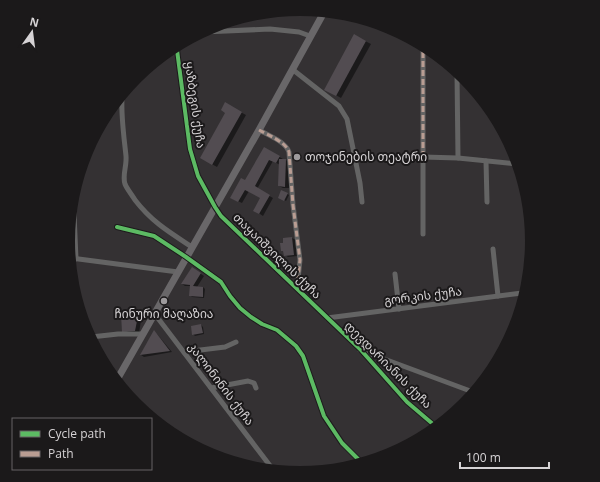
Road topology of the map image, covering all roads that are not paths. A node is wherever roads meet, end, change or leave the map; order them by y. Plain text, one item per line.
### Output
1 (321, 17) edge
2 (219, 31) edge
3 (310, 36) junction
4 (177, 53) edge
5 (423, 53) edge
6 (292, 69) junction
7 (458, 81) edge
8 (122, 103) edge
9 (118, 108) edge
10 (122, 109) junction
11 (259, 130) junction
12 (422, 157) junction
13 (458, 158) junction
14 (486, 161) junction
15 (511, 163) edge
16 (362, 202) dead end
17 (487, 202) dead end
18 (215, 207) junction
19 (117, 227) dead end
20 (422, 234) dead end
21 (192, 247) junction
22 (494, 250) dead end
23 (186, 257) junction
24 (75, 259) edge
25 (178, 272) junction
26 (395, 274) dead end
27 (297, 289) junction
28 (519, 293) edge
29 (498, 296) junction
30 (399, 309) junction
31 (154, 313) junction
32 (327, 318) junction
33 (143, 334) junction
34 (96, 336) edge
35 (236, 342) dead end
36 (360, 349) junction
37 (184, 352) junction
38 (119, 376) edge
39 (211, 388) junction
40 (256, 388) dead end
41 (468, 390) edge
42 (432, 423) edge
43 (357, 458) edge
44 (268, 464) edge

1 - 3 main road
2 - 3 street
3 - 6 main road
4 - 18 street, ყაზბეგის ქუჩა
5 - 12 street
6 - 11 main road
6 - 16 street
7 - 13 street
8 - 10 street
9 - 10 street
10 - 21 street
11 - 18 main road
11 - 27 street
12 - 13 street
12 - 20 street
13 - 14 street
14 - 15 street
14 - 17 street
18 - 21 main road
18 - 27 street, თაყაიშვილის ქუჩა
19 - 23 street
21 - 23 main road
22 - 29 street
23 - 25 main road
23 - 43 street
24 - 25 street
25 - 31 main road
26 - 30 street
27 - 32 street, თაყაიშვილის ქუჩა
28 - 29 street, გორკის ქუჩა
29 - 30 street, გორკის ქუჩა
30 - 32 street, გორკის ქუჩა
31 - 33 main road
31 - 37 street, კალინინის ქუჩა
32 - 36 street, დევდარიანის ქუჩა
33 - 34 street
33 - 38 main road
35 - 37 street
36 - 41 street
36 - 42 street, დევდარიანის ქუჩა
37 - 39 street, კალინინის ქუჩა
39 - 40 street
39 - 44 street, კალინინის ქუჩა

